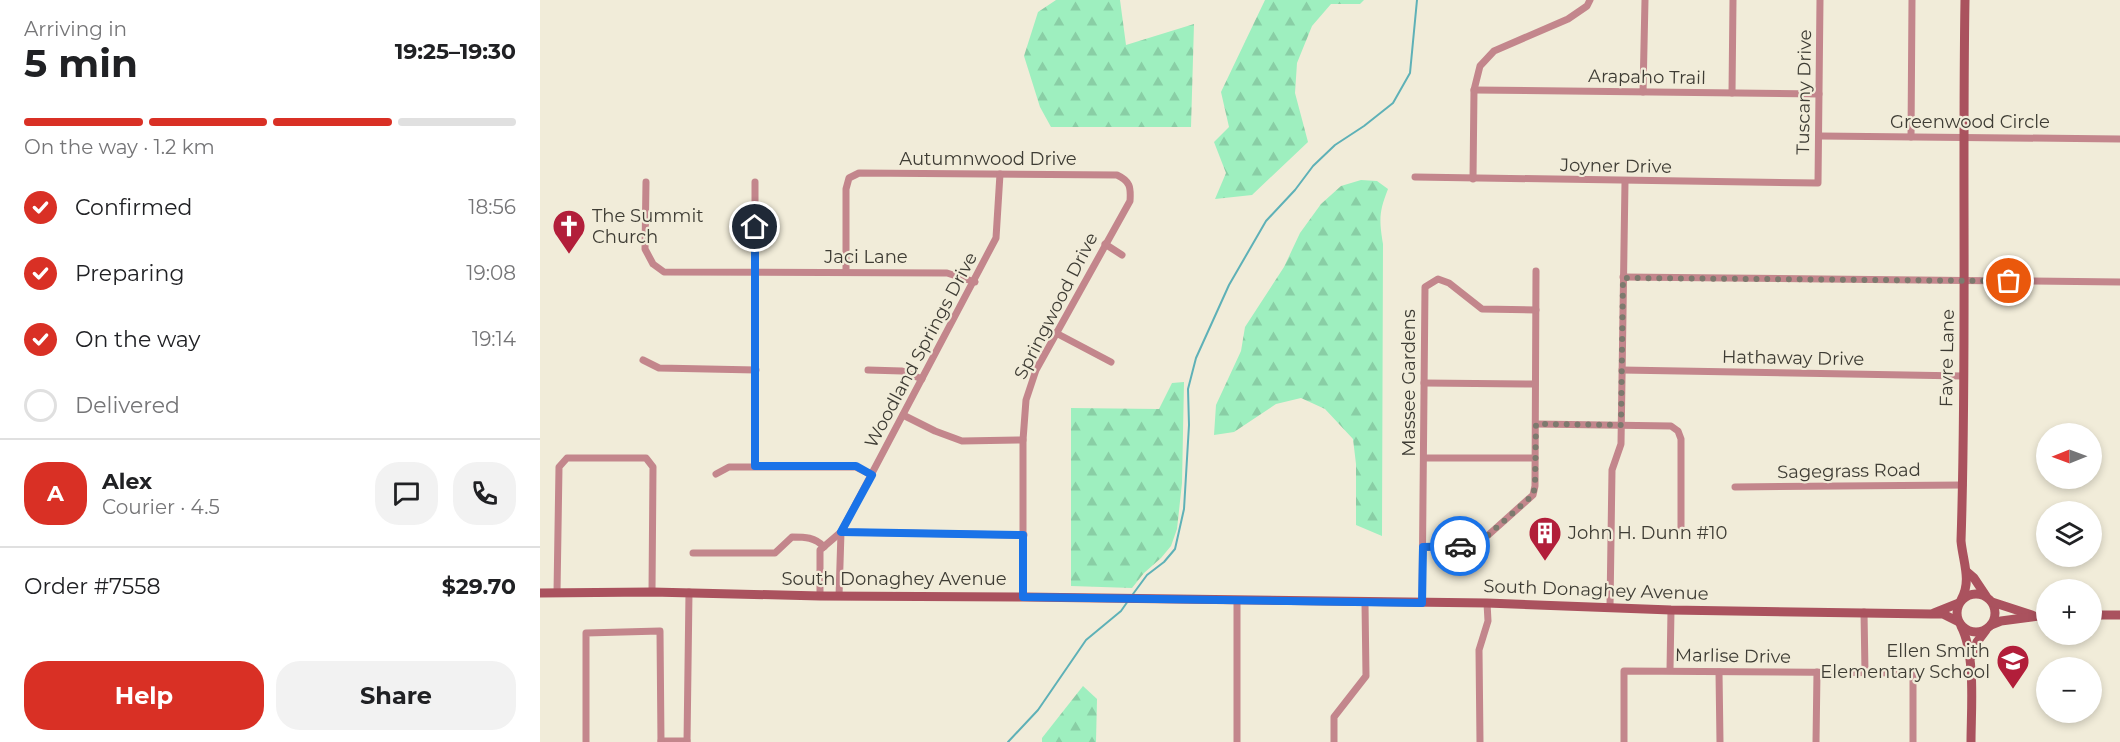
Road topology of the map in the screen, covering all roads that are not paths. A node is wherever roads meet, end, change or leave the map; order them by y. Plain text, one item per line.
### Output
1 (1590, 0) edge
2 (1645, 0) edge
3 (1733, 0) edge
4 (1820, 0) edge
5 (1912, 0) edge
6 (1965, 0) edge
7 (1474, 90) junction
8 (1643, 92) junction
9 (1732, 93) junction
10 (1819, 94) junction
11 (1820, 136) junction
12 (1963, 136) junction
13 (1911, 137) junction
14 (2120, 139) edge
15 (1000, 174) junction
16 (1414, 177) dead end
17 (1473, 179) junction
18 (1127, 180) joint
19 (755, 182) dead end
20 (1625, 182) junction
21 (646, 183) dead end
22 (1818, 183) joint
23 (1105, 244) junction
24 (1122, 255) dead end
25 (1536, 270) dead end
26 (846, 271) junction
27 (755, 272) junction
28 (1623, 278) junction
29 (1964, 281) junction
30 (975, 282) junction
31 (2120, 282) edge
32 (1536, 310) junction
33 (1056, 333) junction
34 (643, 360) dead end
35 (1111, 362) dead end
36 (756, 370) junction
37 (868, 370) dead end
38 (1622, 370) junction
39 (1963, 376) junction
40 (922, 379) junction
41 (1424, 383) junction
42 (1535, 384) junction
43 (903, 415) junction
44 (1536, 424) junction
45 (1621, 425) junction
46 (1023, 440) junction
47 (1424, 458) junction
48 (1535, 458) junction
49 (755, 466) junction
50 (716, 474) dead end
51 (872, 475) junction
52 (1963, 485) junction
53 (1735, 487) dead end
54 (1681, 531) dead end
55 (841, 532) junction
56 (1023, 535) junction
57 (824, 547) junction
58 (1423, 547) junction
59 (693, 553) dead end
60 (1967, 572) junction
61 (652, 592) junction
62 (689, 592) junction
63 (540, 593) edge
64 (557, 593) junction
65 (820, 596) junction
66 (839, 596) junction
67 (1023, 597) junction
68 (1989, 599) junction
69 (1237, 600) junction
70 (1960, 602) junction
71 (1365, 603) junction
72 (1422, 603) junction
73 (1487, 603) junction
74 (1610, 606) junction
75 (1671, 610) junction
76 (1864, 612) junction
77 (1931, 614) junction
78 (2034, 615) joint
79 (2102, 615) edge
80 (2120, 615) edge
81 (1960, 623) junction
82 (1988, 628) junction
83 (1970, 664) junction
84 (1670, 670) junction
85 (1719, 672) junction
86 (1817, 672) junction
87 (1865, 672) junction
88 (586, 742) edge
89 (661, 742) edge
90 (687, 742) edge
91 (1237, 742) edge
92 (1334, 742) edge
93 (1480, 742) edge
94 (1624, 742) edge
95 (1720, 742) edge
96 (1816, 742) edge
97 (1913, 742) edge
98 (1971, 742) edge

1 - 7 street
2 - 8 street
3 - 9 street
4 - 10 street, Tuscany Drive
5 - 13 street
6 - 12 street, Favre Lane
7 - 8 street, Arapaho Trail
7 - 17 street
8 - 9 street, Arapaho Trail
9 - 10 street, Arapaho Trail
10 - 11 street, Tuscany Drive
11 - 13 street, Greenwood Circle
11 - 22 street, Tuscany Drive
12 - 13 street, Greenwood Circle
12 - 14 street, Greenwood Circle
12 - 29 street, Favre Lane
15 - 18 street, Autumnwood Drive
15 - 26 street, Autumnwood Drive
15 - 30 street, Woodland Springs Drive
16 - 17 street, Joyner Drive
17 - 20 street, Joyner Drive
18 - 23 street, Springwood Drive
19 - 27 street
20 - 22 street, Joyner Drive
20 - 28 street
21 - 27 street, Jaci Lane
23 - 24 street
23 - 33 street, Springwood Drive
25 - 32 street
26 - 27 street, Jaci Lane
26 - 30 street, Jaci Lane
27 - 36 street
28 - 29 street
28 - 38 street
29 - 31 street
29 - 39 street, Favre Lane
30 - 40 street, Woodland Springs Drive
32 - 41 street, Massee Gardens
32 - 42 street
33 - 35 street
33 - 46 street, Springwood Drive
34 - 36 street
36 - 49 street
37 - 40 street
38 - 39 street, Hathaway Drive
38 - 45 street
39 - 52 street, Favre Lane
40 - 43 street, Woodland Springs Drive
41 - 42 street
41 - 47 street, Massee Gardens
42 - 44 street
43 - 46 street
43 - 51 street, Woodland Springs Drive
44 - 45 street
44 - 48 street
45 - 54 street
45 - 74 street
46 - 56 street, Springwood Drive
47 - 48 street
47 - 58 street, Massee Gardens
48 - 58 street
49 - 50 street
49 - 51 street
51 - 55 street, Woodland Springs Drive
52 - 53 street, Sagegrass Road
52 - 60 street, Favre Lane
55 - 56 street
55 - 57 street, Woodland Springs Drive
55 - 66 street, Woodland Springs Drive
56 - 67 street, Springwood Drive
57 - 59 street
57 - 65 street
58 - 72 street, Massee Gardens
60 - 68 street, Favre Lane
60 - 70 street, Favre Lane
61 - 62 street, South Donaghey Avenue
61 - 64 street, South Donaghey Avenue
61 - 64 street
62 - 65 street, South Donaghey Avenue
62 - 90 street
63 - 64 street, South Donaghey Avenue
65 - 66 street, South Donaghey Avenue
66 - 67 street, South Donaghey Avenue
67 - 69 street, South Donaghey Avenue
68 - 70 street
68 - 78 street
68 - 82 street
69 - 71 street, South Donaghey Avenue
69 - 91 street
70 - 77 street, South Donaghey Avenue
70 - 81 street
71 - 72 street, South Donaghey Avenue
71 - 92 street
72 - 73 street, South Donaghey Avenue
73 - 74 street, South Donaghey Avenue
73 - 93 street
74 - 75 street, South Donaghey Avenue
75 - 76 street, South Donaghey Avenue
75 - 84 street
76 - 77 street, South Donaghey Avenue
76 - 87 street
77 - 81 street, South Donaghey Avenue
78 - 82 street
79 - 80 street
81 - 82 street
81 - 83 street
82 - 83 street
83 - 98 street
84 - 85 street, Marlise Drive
84 - 94 street, Marlise Drive
85 - 86 street, Marlise Drive
85 - 95 street
86 - 87 street, Marlise Drive
86 - 96 street
87 - 97 street, Marlise Drive
88 - 89 street
89 - 90 street

